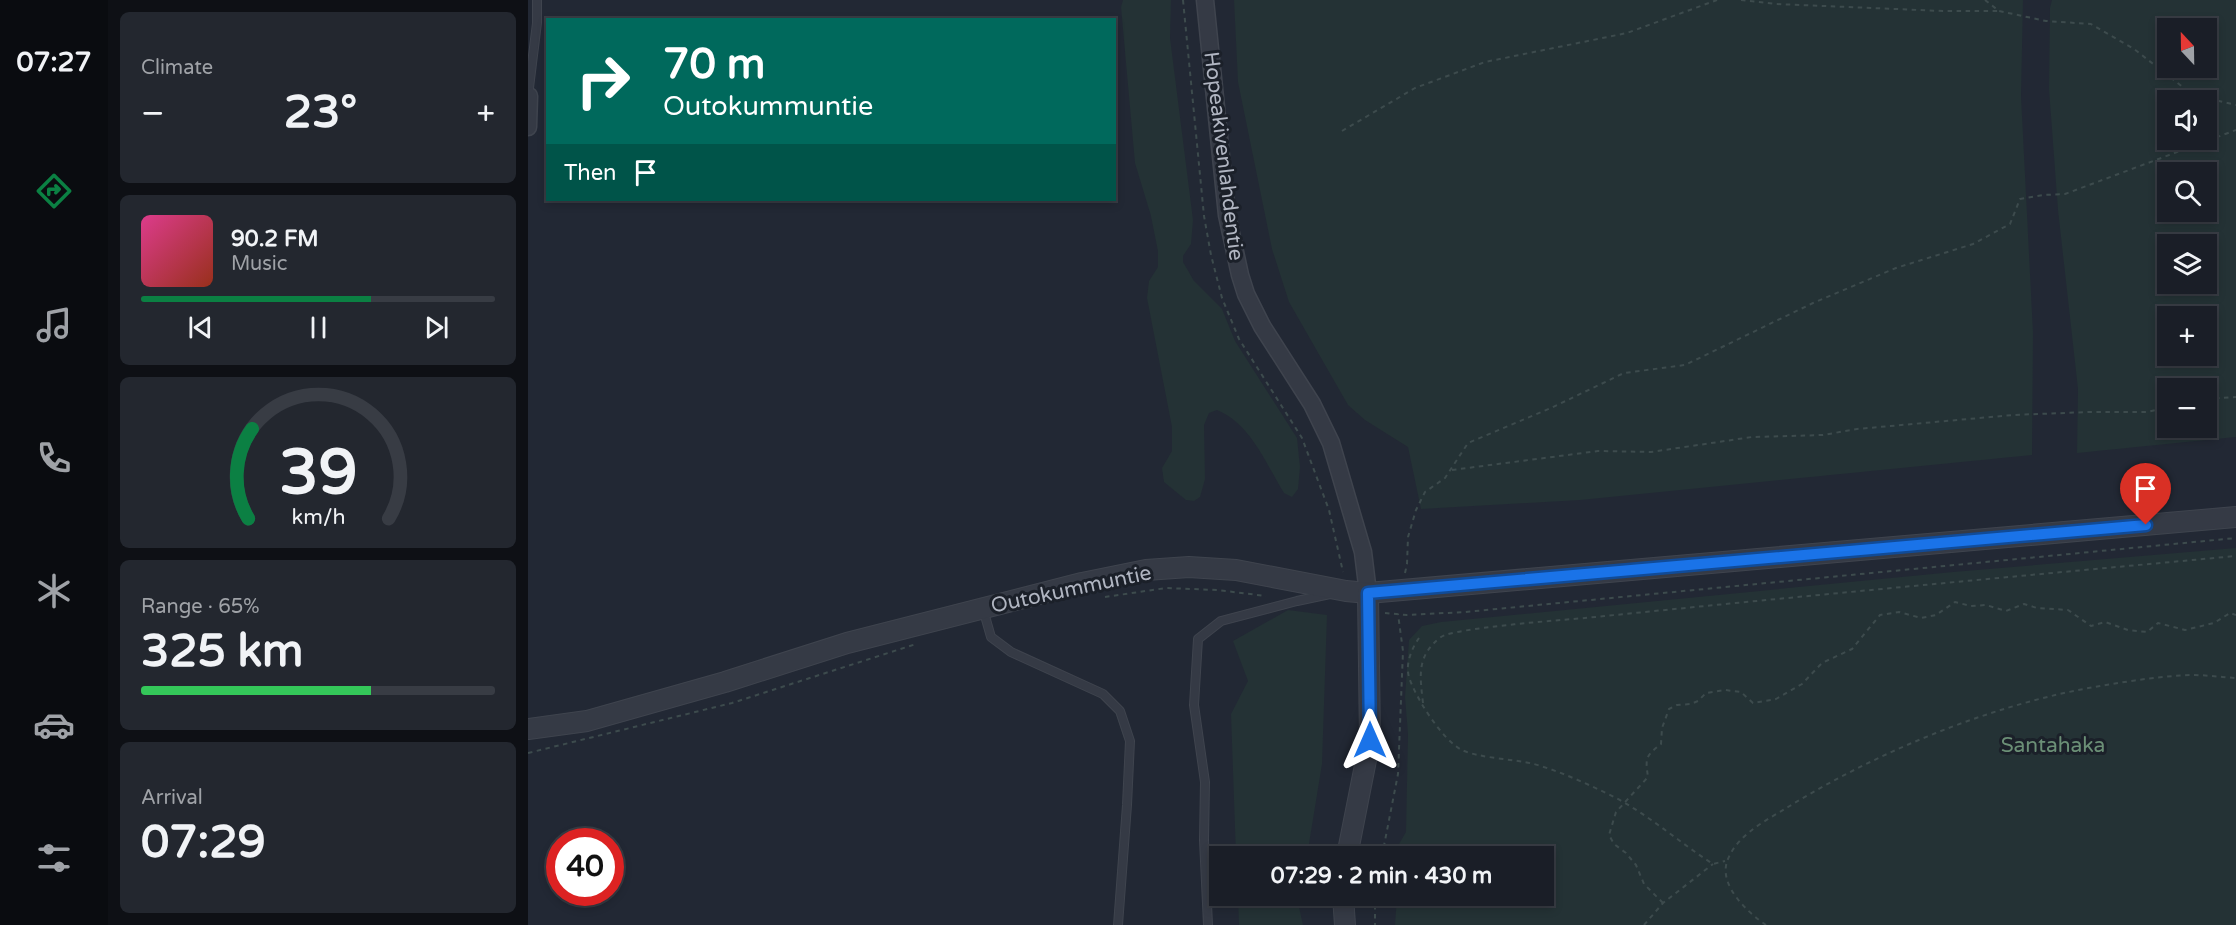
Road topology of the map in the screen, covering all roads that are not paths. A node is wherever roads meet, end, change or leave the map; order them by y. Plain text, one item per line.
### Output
1 (537, 0) edge
2 (1205, 0) edge
3 (528, 96) edge
4 (528, 127) edge
5 (2236, 517) edge
6 (1346, 591) junction
7 (1369, 602) junction
8 (983, 608) junction
9 (528, 729) edge
10 (1349, 846) edge
11 (1344, 906) edge
12 (1118, 925) edge
13 (1208, 925) edge
14 (1345, 925) edge

1 - 3 lane
2 - 7 street, Hopeakivenlahdentie
3 - 4 street
5 - 7 street, Outokummuntie
6 - 7 street, Outokummuntie
6 - 8 street, Outokummuntie
6 - 13 lane
7 - 10 street, Hopeakivenlahdentie
8 - 9 street, Outokummuntie
8 - 12 lane
11 - 14 street

